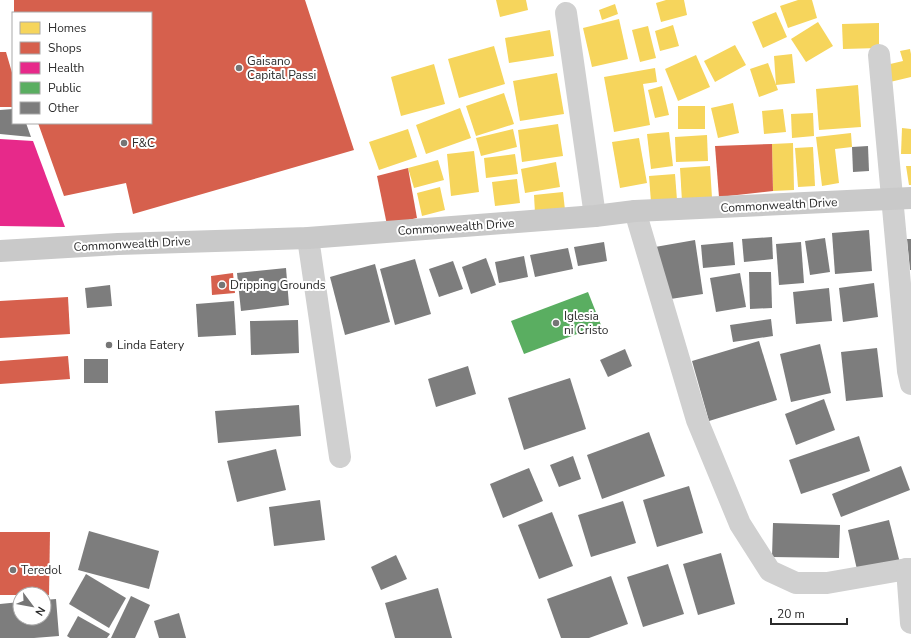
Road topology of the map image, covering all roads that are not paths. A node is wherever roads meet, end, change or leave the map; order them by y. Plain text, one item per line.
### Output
1 (566, 13) dead end
2 (879, 55) dead end
3 (902, 199) edge
4 (635, 211) junction
5 (595, 216) junction
6 (308, 238) junction
7 (0, 251) edge
8 (911, 384) edge
9 (340, 457) dead end
10 (909, 569) edge
11 (911, 623) edge

1 - 5 street
2 - 3 street
3 - 4 street, Commonwealth Drive
3 - 8 street
4 - 5 street, Commonwealth Drive
4 - 10 street
5 - 6 street, Commonwealth Drive
6 - 7 street, Commonwealth Drive
6 - 9 street
10 - 11 street

